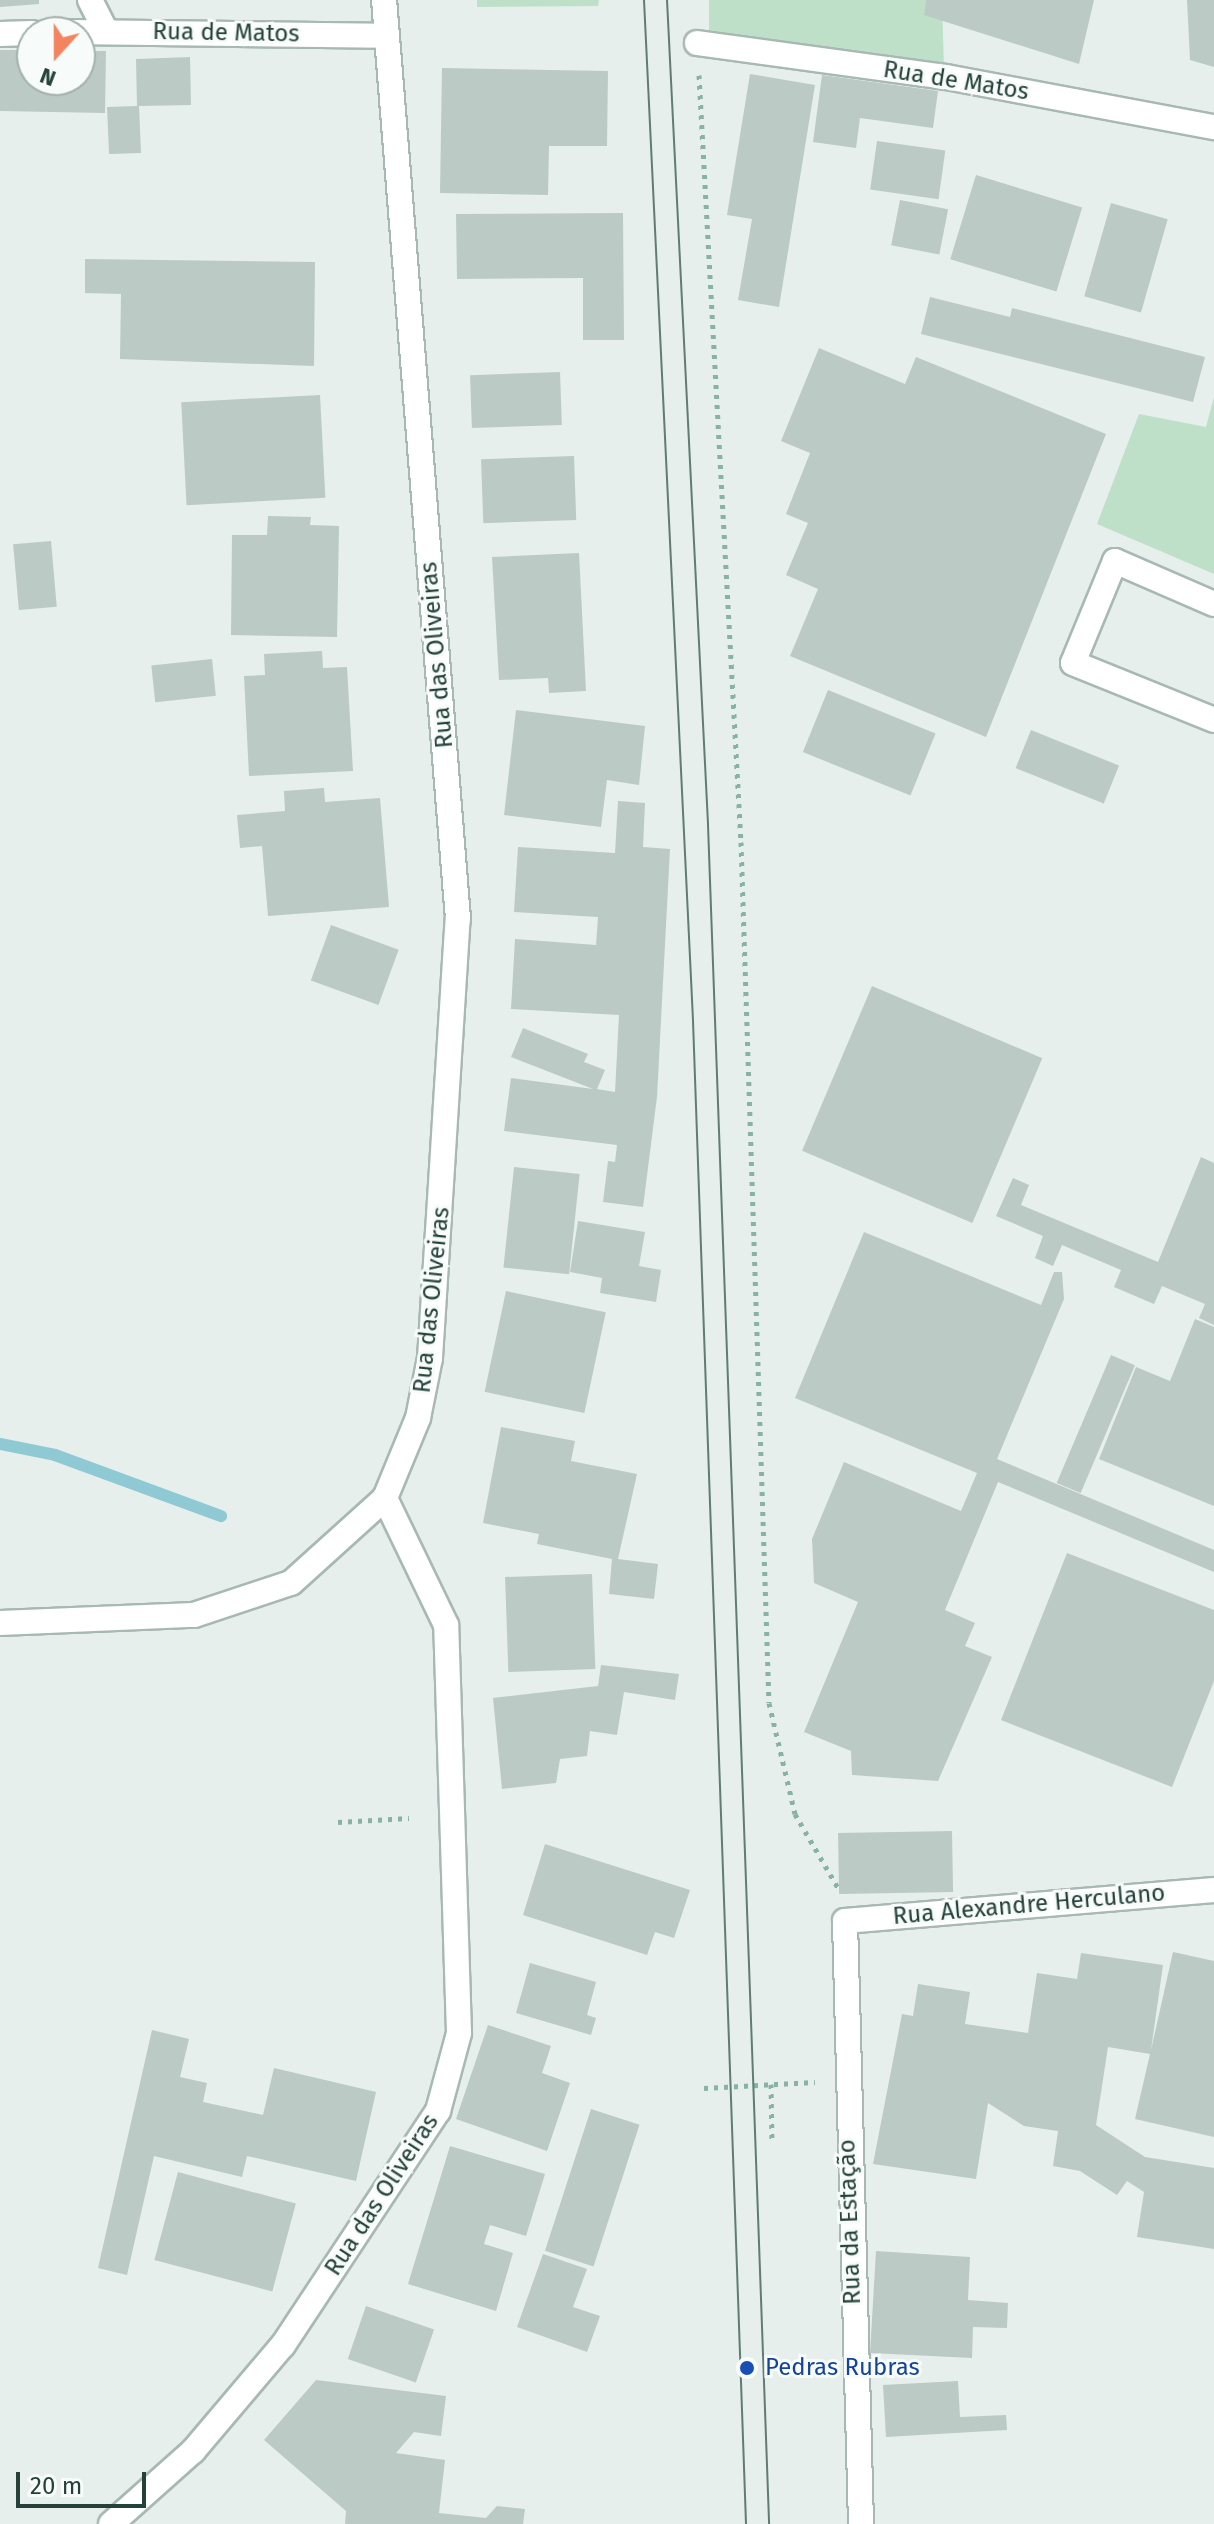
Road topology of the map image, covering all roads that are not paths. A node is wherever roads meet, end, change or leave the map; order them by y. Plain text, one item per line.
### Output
1 (90, 0) edge
2 (384, 0) edge
3 (96, 31) edge
4 (106, 31) junction
5 (382, 36) junction
6 (697, 43) road end
7 (1214, 127) edge
8 (1214, 604) edge
9 (1214, 720) edge
10 (385, 1498) junction
11 (0, 1623) edge
12 (1214, 1890) edge
13 (845, 1921) joint
14 (111, 2524) edge
15 (861, 2524) edge

1 - 4 street
2 - 5 street, Rua das Oliveiras
3 - 4 street, Rua de Matos
4 - 5 street, Rua de Matos
5 - 10 street, Rua das Oliveiras
6 - 7 street, Rua de Matos
8 - 9 street
10 - 11 street
10 - 14 street, Rua das Oliveiras
12 - 13 street, Rua Alexandre Herculano
13 - 15 street, Rua da Estação

